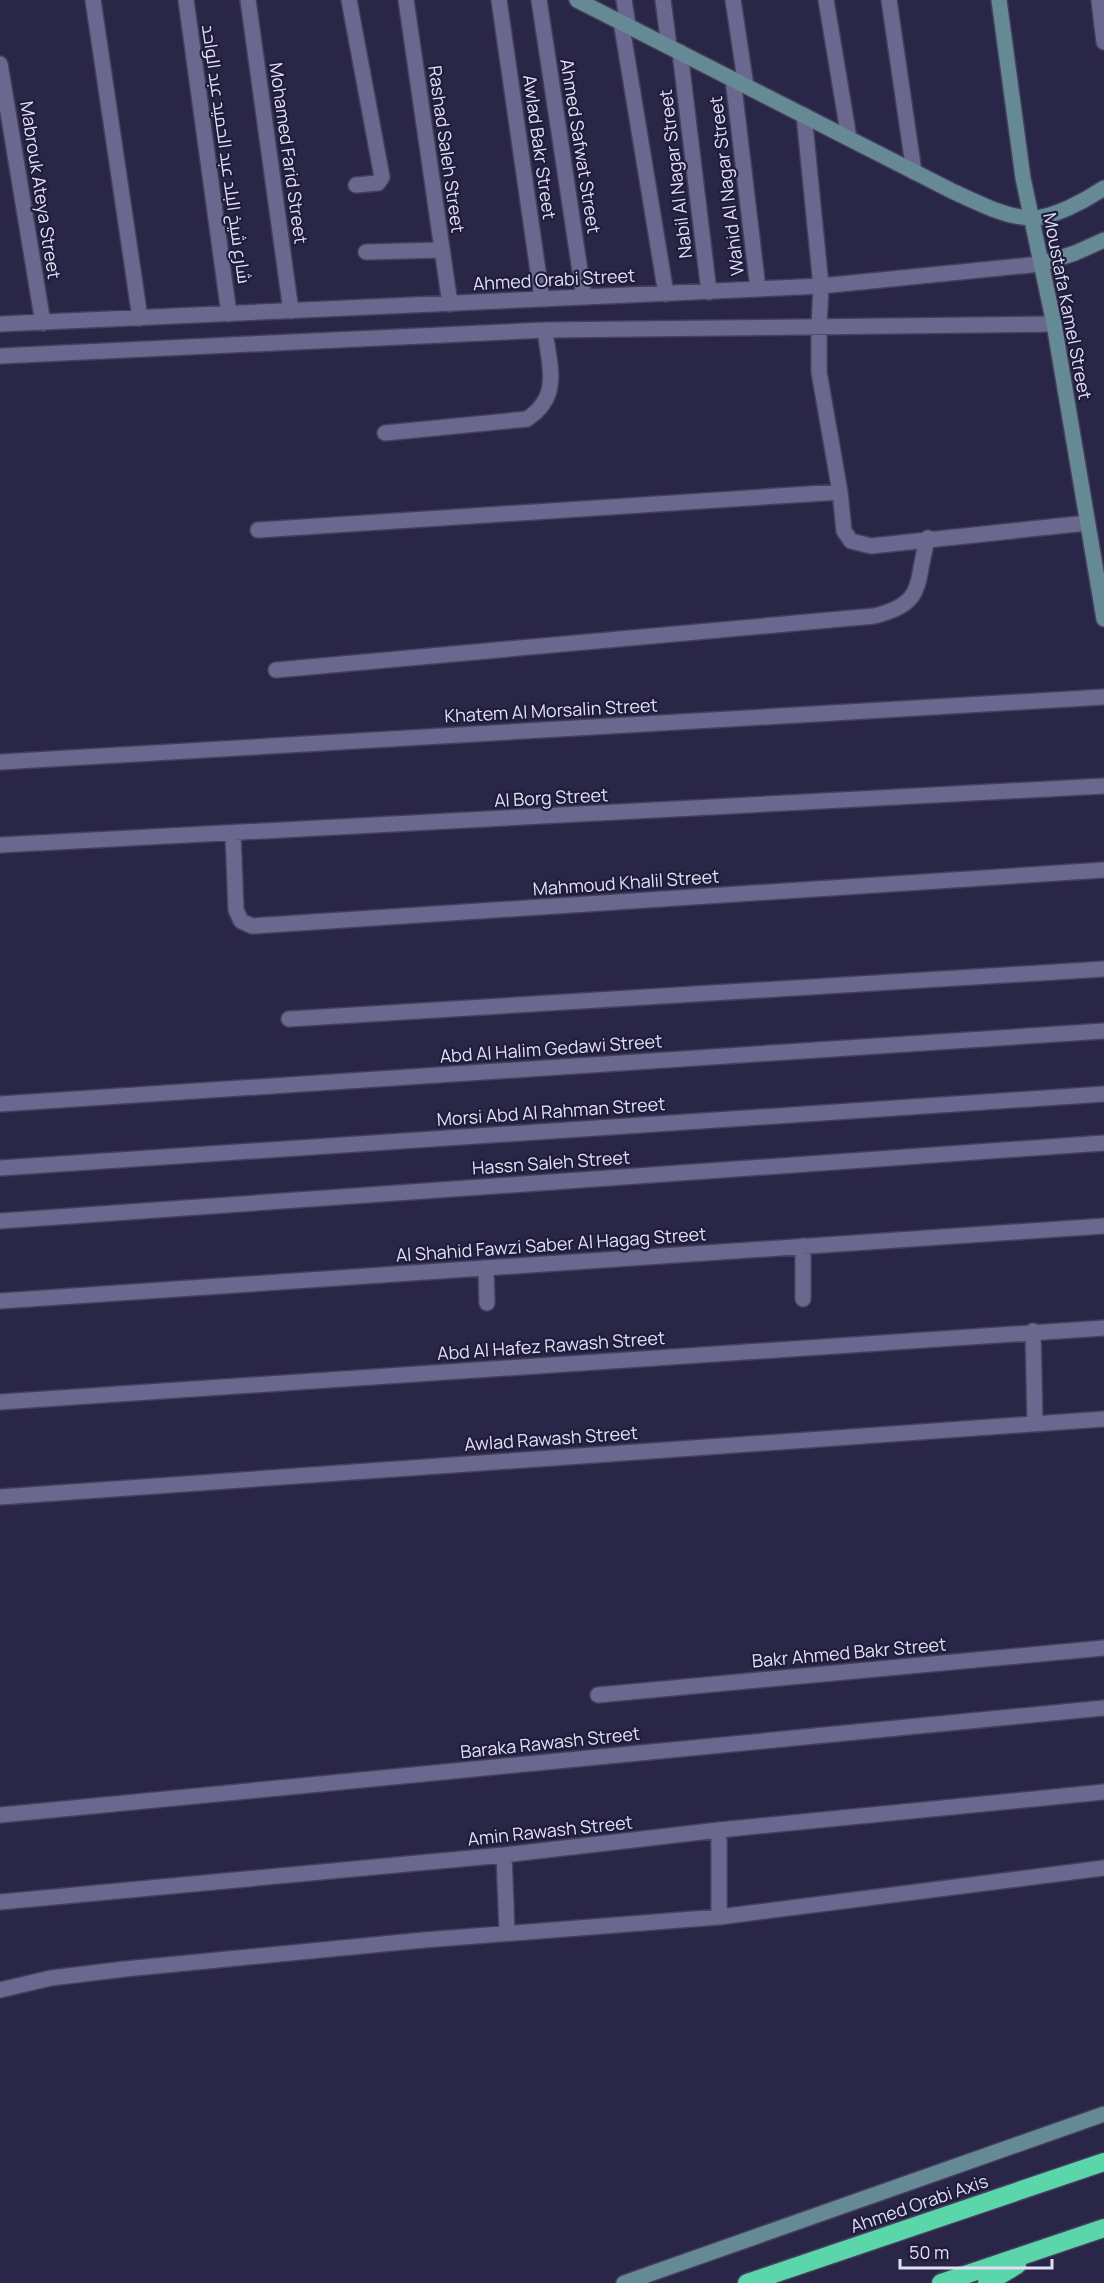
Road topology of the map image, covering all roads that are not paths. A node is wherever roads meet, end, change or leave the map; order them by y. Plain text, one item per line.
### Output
1 (93, 0) edge
2 (186, 0) edge
3 (248, 0) edge
4 (350, 0) edge
5 (406, 0) edge
6 (499, 0) edge
7 (539, 0) edge
8 (577, 0) edge
9 (624, 0) edge
10 (663, 0) edge
11 (733, 0) edge
12 (826, 0) edge
13 (889, 0) edge
14 (999, 0) edge
15 (1099, 0) edge
16 (624, 23) junction
17 (1104, 42) edge
18 (675, 49) junction
19 (0, 64) edge
20 (740, 82) junction
21 (804, 115) junction
22 (849, 138) junction
23 (914, 172) junction
24 (356, 185) dead end
25 (1104, 188) edge
26 (1032, 219) junction
27 (1104, 240) edge
28 (442, 249) junction
29 (366, 252) dead end
30 (1041, 264) junction
31 (821, 286) junction
32 (758, 289) junction
33 (709, 292) junction
34 (666, 294) junction
35 (584, 297) junction
36 (542, 299) junction
37 (450, 304) junction
38 (291, 311) junction
39 (229, 314) junction
40 (140, 318) junction
41 (1, 321) edge
42 (43, 323) junction
43 (1054, 324) junction
44 (819, 326) junction
45 (546, 330) junction
46 (0, 356) edge
47 (385, 433) dead end
48 (840, 492) junction
49 (1087, 523) junction
50 (258, 530) dead end
51 (928, 538) junction
52 (1103, 612) edge
53 (276, 670) dead end
54 (1104, 697) edge
55 (0, 762) edge
56 (1104, 786) edge
57 (233, 834) junction
58 (0, 845) edge
59 (1104, 870) edge
60 (1104, 969) edge
61 (289, 1018) dead end
62 (1104, 1031) edge
63 (1104, 1094) edge
64 (0, 1104) edge
65 (1104, 1143) edge
66 (0, 1168) edge
67 (0, 1221) edge
68 (1104, 1226) edge
69 (803, 1246) junction
70 (486, 1268) junction
71 (803, 1299) dead end
72 (0, 1301) edge
73 (487, 1303) dead end
74 (1104, 1328) edge
75 (1033, 1331) junction
76 (0, 1402) edge
77 (1104, 1419) edge
78 (1035, 1424) junction
79 (0, 1497) edge
80 (1104, 1648) edge
81 (598, 1695) dead end
82 (1104, 1708) edge
83 (1104, 1792) edge
84 (0, 1815) edge
85 (719, 1830) junction
86 (504, 1855) junction
87 (1104, 1868) edge
88 (0, 1902) edge
89 (719, 1917) junction
90 (507, 1933) junction
91 (0, 1990) edge
92 (1104, 2114) edge
93 (1104, 2162) edge
94 (1104, 2228) edge
95 (1052, 2245) junction
96 (624, 2283) edge
97 (747, 2283) edge
98 (941, 2283) edge
99 (987, 2283) edge

1 - 40 street
2 - 39 street, شارع شيخ البلد عبد الحميد عبد الواحد
3 - 38 street, Mohamed Farid Street
4 - 24 street
5 - 28 street, Rashad Saleh Street
6 - 36 street, Awlad Bakr Street
7 - 35 street, Ahmed Safwat Street
8 - 16 street
9 - 16 street
10 - 18 street, Nabil Al Nagar Street
11 - 20 street, Wahid Al Nagar Street
12 - 22 street
13 - 23 street
14 - 26 street, Moustafa Kamel Street
15 - 17 street
16 - 18 street
16 - 34 street
18 - 20 street
18 - 33 street, Nabil Al Nagar Street
19 - 42 street, Mabrouk Ateya Street
20 - 21 street
20 - 32 street, Wahid Al Nagar Street
21 - 22 street
21 - 31 street
22 - 23 street
23 - 26 street
25 - 26 street
26 - 30 street, Moustafa Kamel Street
27 - 30 street, Ahmed Orabi Street
28 - 29 street
28 - 37 street, Rashad Saleh Street
30 - 31 street, Ahmed Orabi Street
30 - 43 street, Moustafa Kamel Street
31 - 32 street, Ahmed Orabi Street
31 - 44 street
32 - 33 street, Ahmed Orabi Street
33 - 34 street, Ahmed Orabi Street
34 - 35 street, Ahmed Orabi Street
35 - 36 street, Ahmed Orabi Street
36 - 37 street, Ahmed Orabi Street
37 - 38 street, Ahmed Orabi Street
38 - 39 street, Ahmed Orabi Street
39 - 40 street, Ahmed Orabi Street
40 - 42 street, Ahmed Orabi Street
41 - 42 street, Ahmed Orabi Street
43 - 44 street
43 - 49 street, Moustafa Kamel Street
44 - 45 street
44 - 48 street
45 - 46 street
45 - 47 street
48 - 50 street
48 - 51 street
49 - 51 street
49 - 52 street, Moustafa Kamel Street
51 - 53 street
54 - 55 street, Khatem Al Morsalin Street
56 - 57 street, Al Borg Street
57 - 58 street, Al Borg Street
57 - 59 street, Mahmoud Khalil Street
60 - 61 street
62 - 64 street, Abd Al Halim Gedawi Street
63 - 66 street, Morsi Abd Al Rahman Street
65 - 67 street, Hassn Saleh Street
68 - 69 street, Al Shahid Fawzi Saber Al Hagag Street
69 - 70 street, Al Shahid Fawzi Saber Al Hagag Street
69 - 71 street
70 - 72 street, Al Shahid Fawzi Saber Al Hagag Street
70 - 73 street
74 - 75 street, Abd Al Hafez Rawash Street
75 - 76 street, Abd Al Hafez Rawash Street
75 - 78 street
77 - 78 street, Awlad Rawash Street
78 - 79 street, Awlad Rawash Street
80 - 81 street, Bakr Ahmed Bakr Street
82 - 84 street, Baraka Rawash Street
83 - 85 street, Amin Rawash Street
85 - 86 street, Amin Rawash Street
85 - 89 street
86 - 88 street, Amin Rawash Street
86 - 90 street
87 - 89 street
89 - 90 street
90 - 91 street
92 - 96 street
93 - 97 highway, Ahmed Orabi Axis
94 - 95 highway
95 - 98 highway
95 - 99 highway

